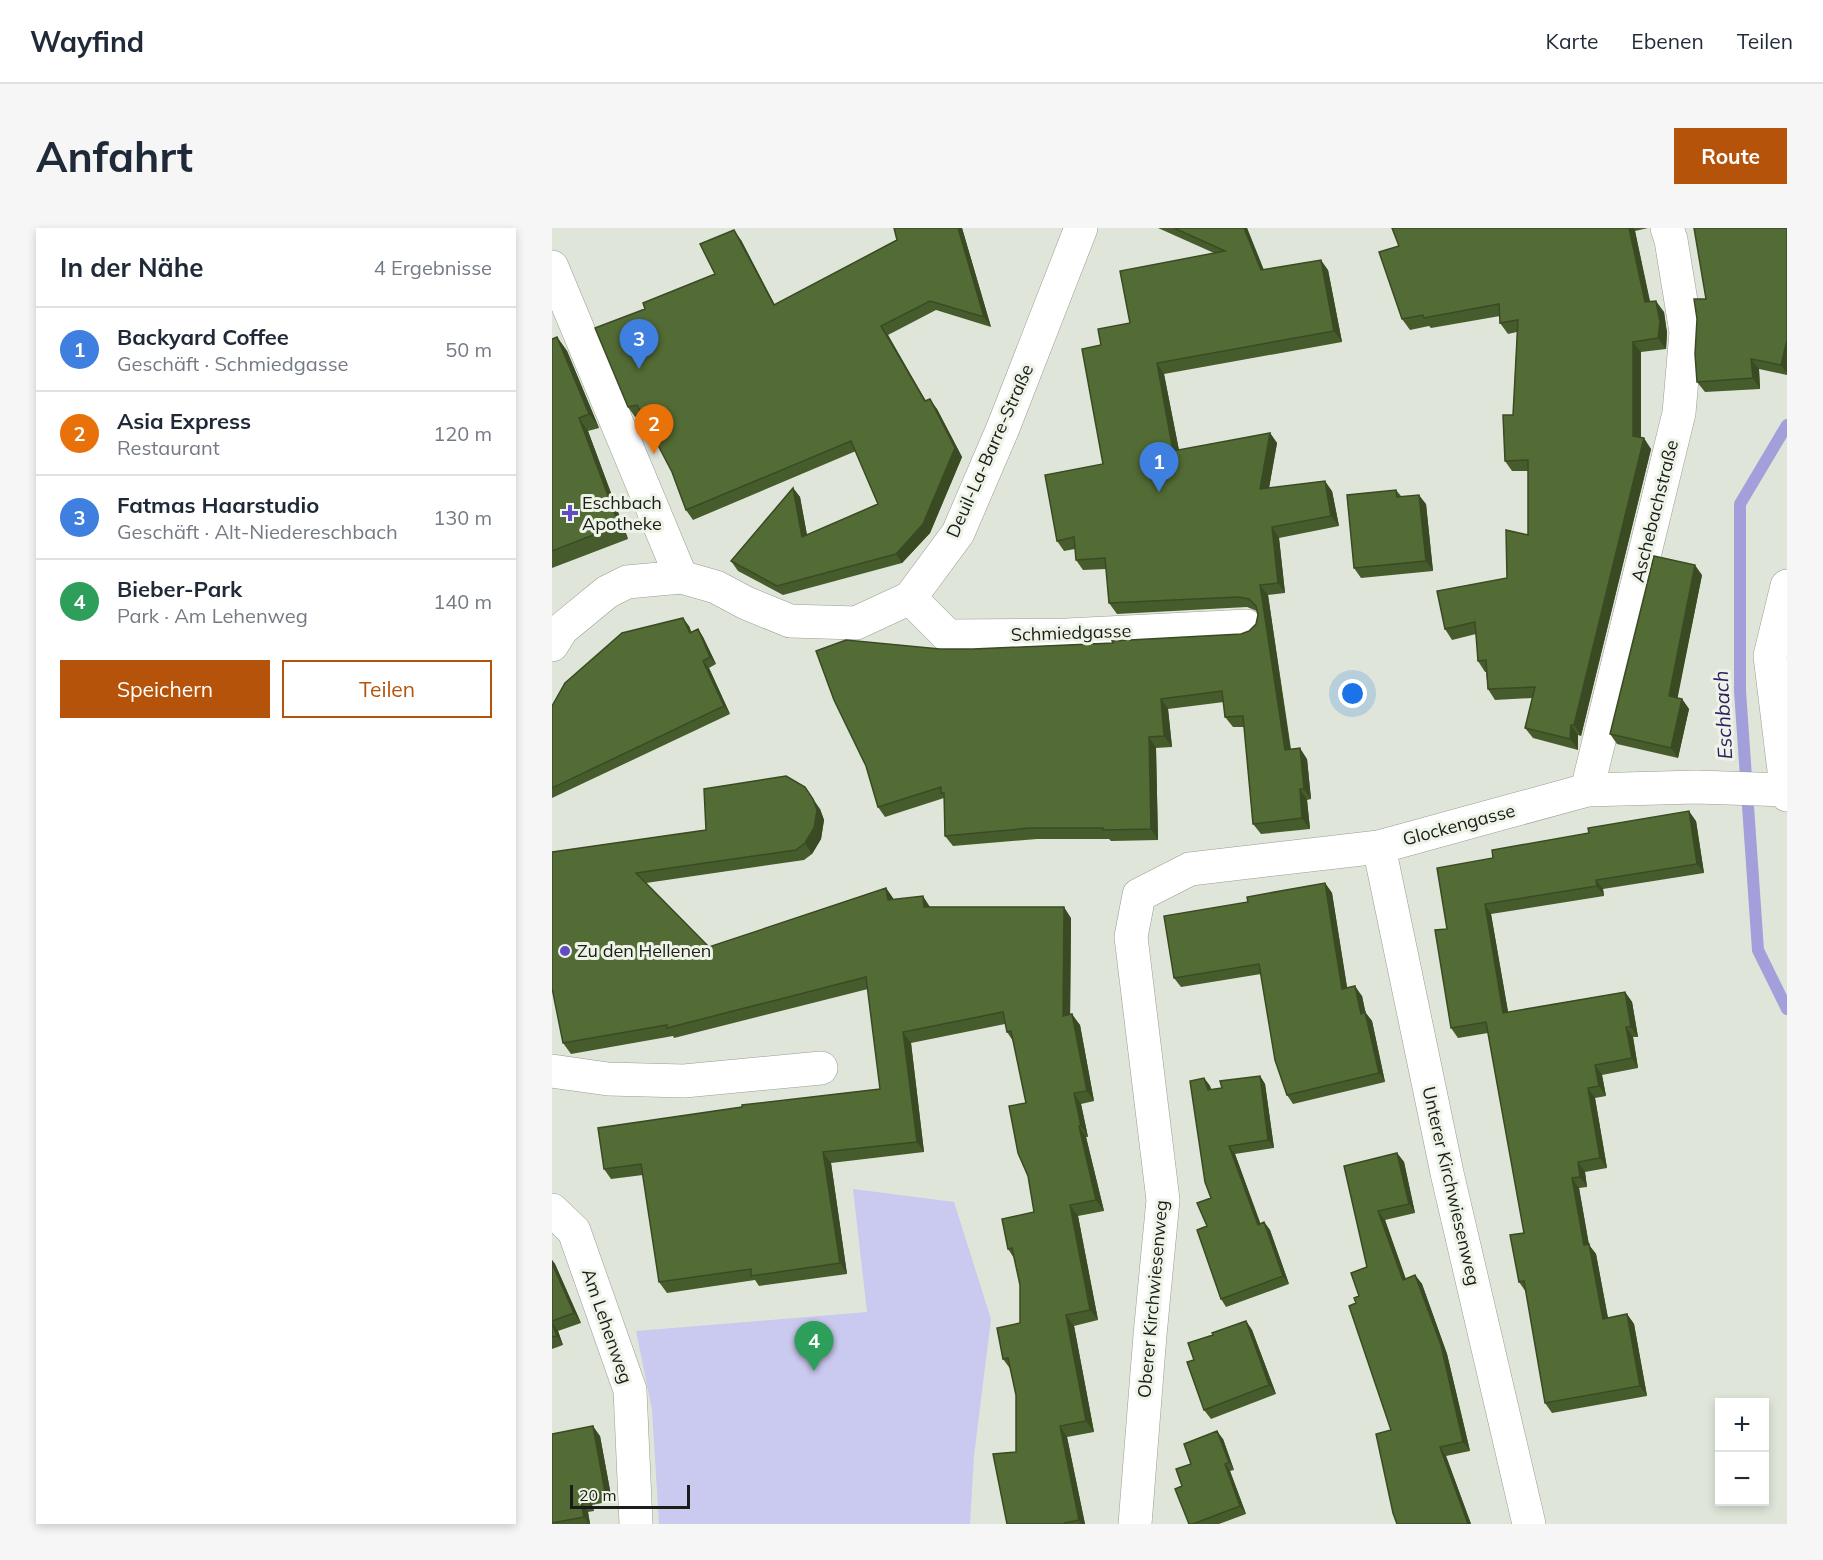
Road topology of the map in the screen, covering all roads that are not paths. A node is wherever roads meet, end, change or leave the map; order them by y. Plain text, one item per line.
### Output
1 (1081, 228) edge
2 (1667, 228) edge
3 (552, 267) edge
4 (681, 577) junction
5 (1787, 586) edge
6 (910, 598) junction
7 (1247, 626) dead end
8 (555, 633) edge
9 (1587, 790) junction
10 (1786, 793) edge
11 (1379, 847) junction
12 (1139, 895) joint
13 (821, 1068) dead end
14 (552, 1071) edge
15 (552, 1210) edge
16 (636, 1524) edge
17 (1135, 1524) edge
18 (1529, 1524) edge

1 - 6 street, Deuil-La-Barre-Straße
2 - 9 street, Aschebachstraße
3 - 4 street
4 - 6 street, Deuil-La-Barre-Straße
4 - 8 street, Deuil-La-Barre-Straße
5 - 10 street
6 - 7 street, Schmiedgasse
9 - 10 street, Glockengasse
9 - 11 street, Glockengasse
11 - 12 street, Glockengasse
11 - 18 street, Unterer Kirchwiesenweg
12 - 17 street, Oberer Kirchwiesenweg
13 - 14 street
15 - 16 street, Am Lehenweg

